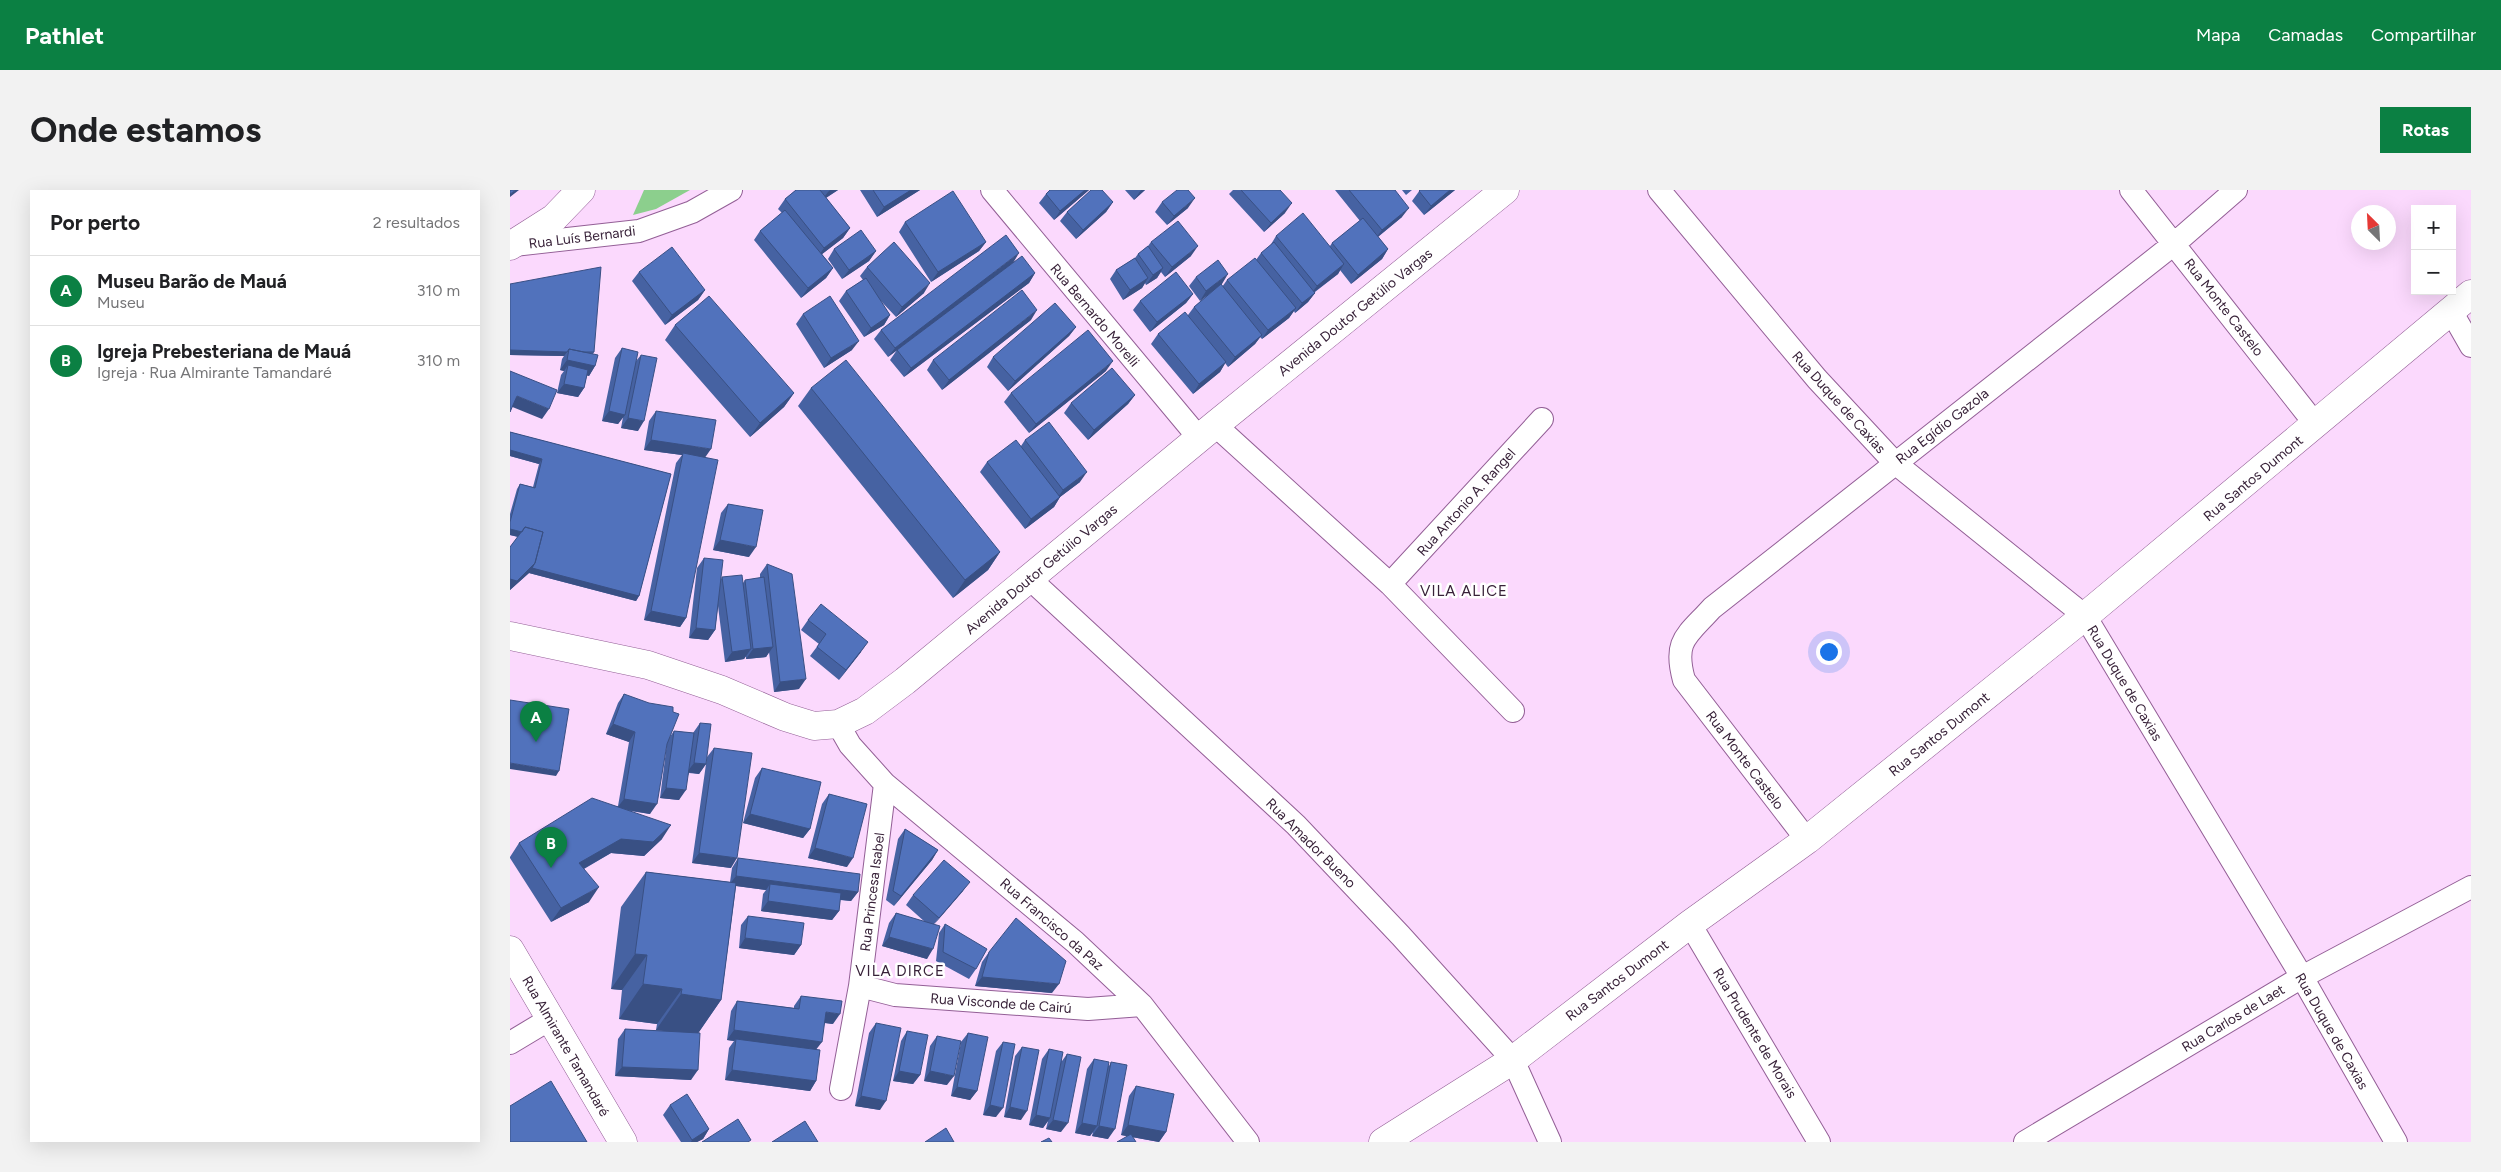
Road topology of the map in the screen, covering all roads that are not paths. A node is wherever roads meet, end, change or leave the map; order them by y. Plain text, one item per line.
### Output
1 (581, 190) edge
2 (731, 190) edge
3 (992, 190) edge
4 (1505, 190) edge
5 (1659, 190) edge
6 (2131, 190) edge
7 (2236, 190) edge
8 (2174, 244) junction
9 (511, 246) edge
10 (2471, 294) edge
11 (2451, 311) junction
12 (2471, 346) edge
13 (1542, 419) dead end
14 (2316, 425) junction
15 (1207, 432) junction
16 (1895, 463) junction
17 (1030, 579) junction
18 (1390, 584) junction
19 (2085, 616) junction
20 (510, 636) edge
21 (1684, 680) joint
22 (1513, 711) dead end
23 (838, 724) junction
24 (885, 784) junction
25 (1807, 840) junction
26 (2471, 886) edge
27 (1690, 924) junction
28 (510, 950) edge
29 (2302, 977) junction
30 (860, 986) junction
31 (1142, 1006) junction
32 (550, 1019) junction
33 (510, 1043) edge
34 (1513, 1060) junction
35 (841, 1089) dead end
36 (623, 1142) edge
37 (1248, 1142) edge
38 (1383, 1142) edge
39 (1550, 1142) edge
40 (1819, 1142) edge
41 (2025, 1142) edge
42 (2396, 1142) edge

1 - 9 street
2 - 9 street, Rua Luís Bernardi
3 - 15 street, Rua Bernardo Morelli
4 - 15 street, Avenida Doutor Getúlio Vargas
5 - 16 street, Rua Duque de Caxias
6 - 8 street, Rua Monte Castelo
7 - 8 street, Rua Egídio Gazola
8 - 14 street, Rua Monte Castelo
8 - 16 street, Rua Egídio Gazola
10 - 11 street, Rua Santos Dumont
11 - 12 street
11 - 14 street, Rua Santos Dumont
13 - 18 street, Rua Antonio A. Rangel
14 - 19 street, Rua Santos Dumont
15 - 17 street, Avenida Doutor Getúlio Vargas
15 - 18 street, Rua Bernardo Morelli
16 - 19 street, Rua Duque de Caxias
16 - 21 street, Rua Egídio Gazola
17 - 23 street, Avenida Doutor Getúlio Vargas
17 - 34 street, Rua Amador Bueno
18 - 22 street, Rua Bernardo Morelli
19 - 25 street, Rua Santos Dumont
19 - 29 street, Rua Duque de Caxias
20 - 23 street, Avenida Doutor Getúlio Vargas
21 - 25 street, Rua Monte Castelo
23 - 24 street, Rua Francisco da Paz
24 - 30 street, Rua Princesa Isabel
24 - 31 street, Rua Francisco da Paz
25 - 27 street, Rua Santos Dumont
26 - 29 street, Rua Carlos de Laet
27 - 34 street, Rua Santos Dumont
27 - 40 street, Rua Prudente de Morais
28 - 32 street, Rua Almirante Tamandaré
29 - 41 street, Rua Carlos de Laet
29 - 42 street, Rua Duque de Caxias
30 - 31 street, Rua Visconde de Cairú
30 - 35 street, Rua Princesa Isabel
31 - 37 street, Rua Francisco da Paz
32 - 33 street
32 - 36 street, Rua Almirante Tamandaré
34 - 38 street, Rua Santos Dumont
34 - 39 street, Rua Amador Bueno

